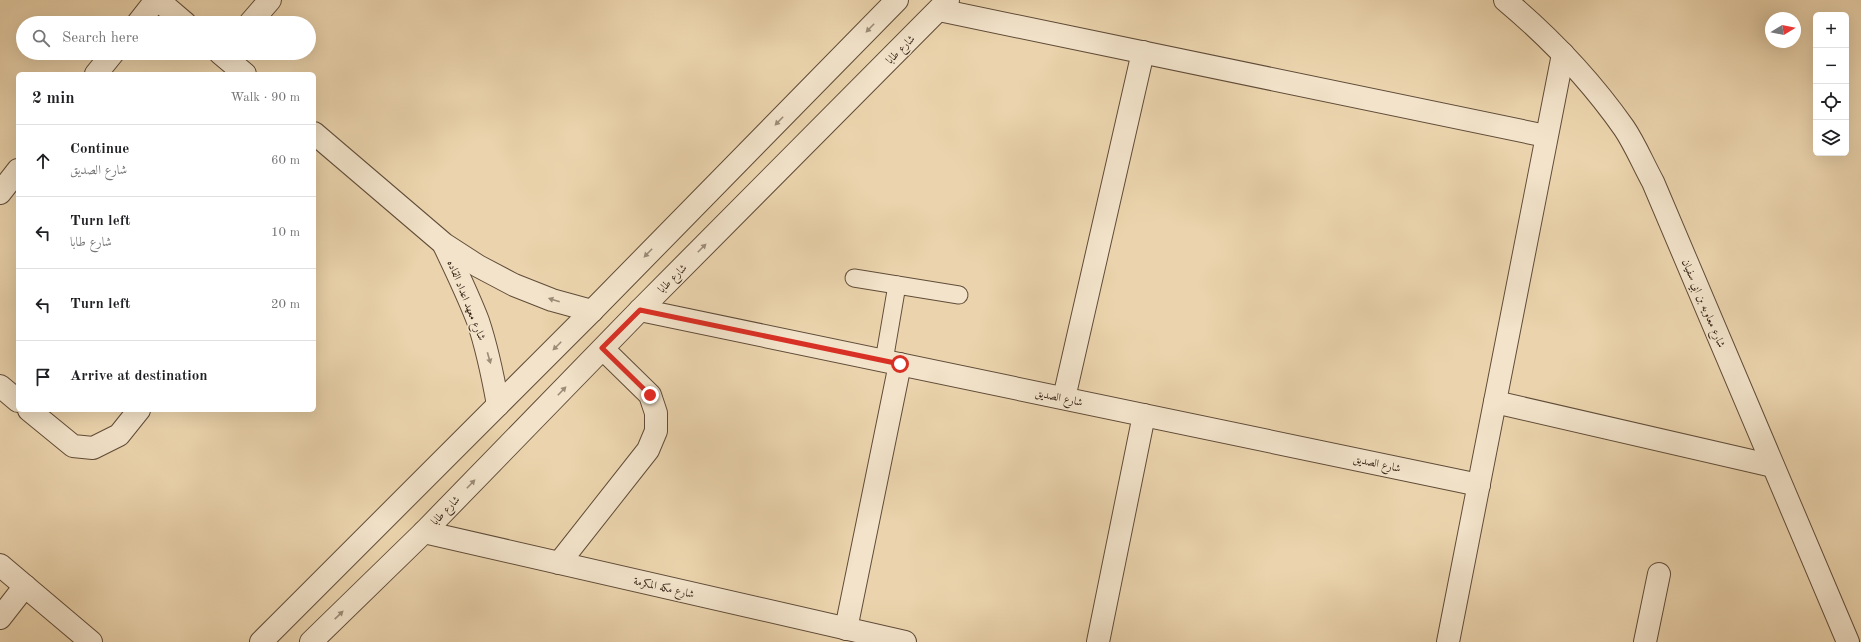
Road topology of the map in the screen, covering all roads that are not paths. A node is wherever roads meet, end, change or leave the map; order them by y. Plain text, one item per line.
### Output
1 (157, 0) edge
2 (270, 0) edge
3 (897, 0) edge
4 (1508, 1) edge
5 (943, 5) edge
6 (144, 16) edge
7 (176, 16) edge
8 (256, 16) edge
9 (1143, 52) junction
10 (1563, 54) junction
11 (107, 60) edge
12 (230, 60) edge
13 (98, 72) edge
14 (243, 72) edge
15 (316, 135) edge
16 (1546, 136) junction
17 (16, 173) edge
18 (0, 193) edge
19 (444, 244) junction
20 (854, 278) dead end
21 (897, 285) junction
22 (959, 295) dead end
23 (640, 310) junction
24 (592, 311) junction
25 (602, 348) junction
26 (892, 362) junction
27 (0, 386) edge
28 (1064, 398) junction
29 (16, 399) edge
30 (1495, 402) junction
31 (498, 405) junction
32 (31, 412) edge
33 (137, 412) edge
34 (1144, 415) junction
35 (1773, 466) junction
36 (1478, 484) junction
37 (424, 532) junction
38 (559, 563) junction
39 (0, 565) edge
40 (1660, 574) dead end
41 (25, 586) junction
42 (0, 618) edge
43 (846, 629) junction
44 (1837, 632) edge
45 (265, 641) edge
46 (90, 642) edge
47 (311, 642) edge
48 (905, 642) edge
49 (1098, 642) edge
50 (1448, 642) edge
51 (1645, 642) edge
52 (1848, 642) edge

1 - 6 street
1 - 7 street
2 - 8 street
3 -> 24 street
4 - 10 street, شارع معاويه بن ابي سفيان
5 - 9 street
23 -> 5 street, شارع طابا
9 - 16 street
9 - 28 street
10 - 16 street
10 - 35 street, شارع معاويه بن ابي سفيان
11 - 13 street
12 - 14 street
15 - 19 street, شارع معهد اعداد القاده
16 - 30 street
17 - 18 street
24 -> 19 street, شارع معهد اعداد القاده
19 -> 31 street, شارع معهد اعداد القاده
20 - 21 lane
21 - 22 lane
21 - 26 lane
23 - 25 street, شارع طابا
23 - 26 street, شارع الصديق
24 -> 31 street
37 -> 25 street, شارع طابا
25 - 38 street
26 - 28 street, شارع الصديق
26 - 43 street
27 - 29 street
28 - 34 street, شارع الصديق
30 - 35 street
30 - 36 street
31 - 45 street
32 - 33 street
34 - 36 street, شارع الصديق
34 - 49 street
35 - 44 street, شارع معاويه بن ابي سفيان
36 - 50 street
37 - 38 street, شارع مكه المكرمة
47 -> 37 street, شارع طابا
38 - 43 street, شارع مكه المكرمة
39 - 41 street
40 - 51 street
41 - 42 street
41 - 46 street
43 - 48 street, شارع مكه المكرمة
44 - 52 street, شارع معاويه بن ابي سفيان

